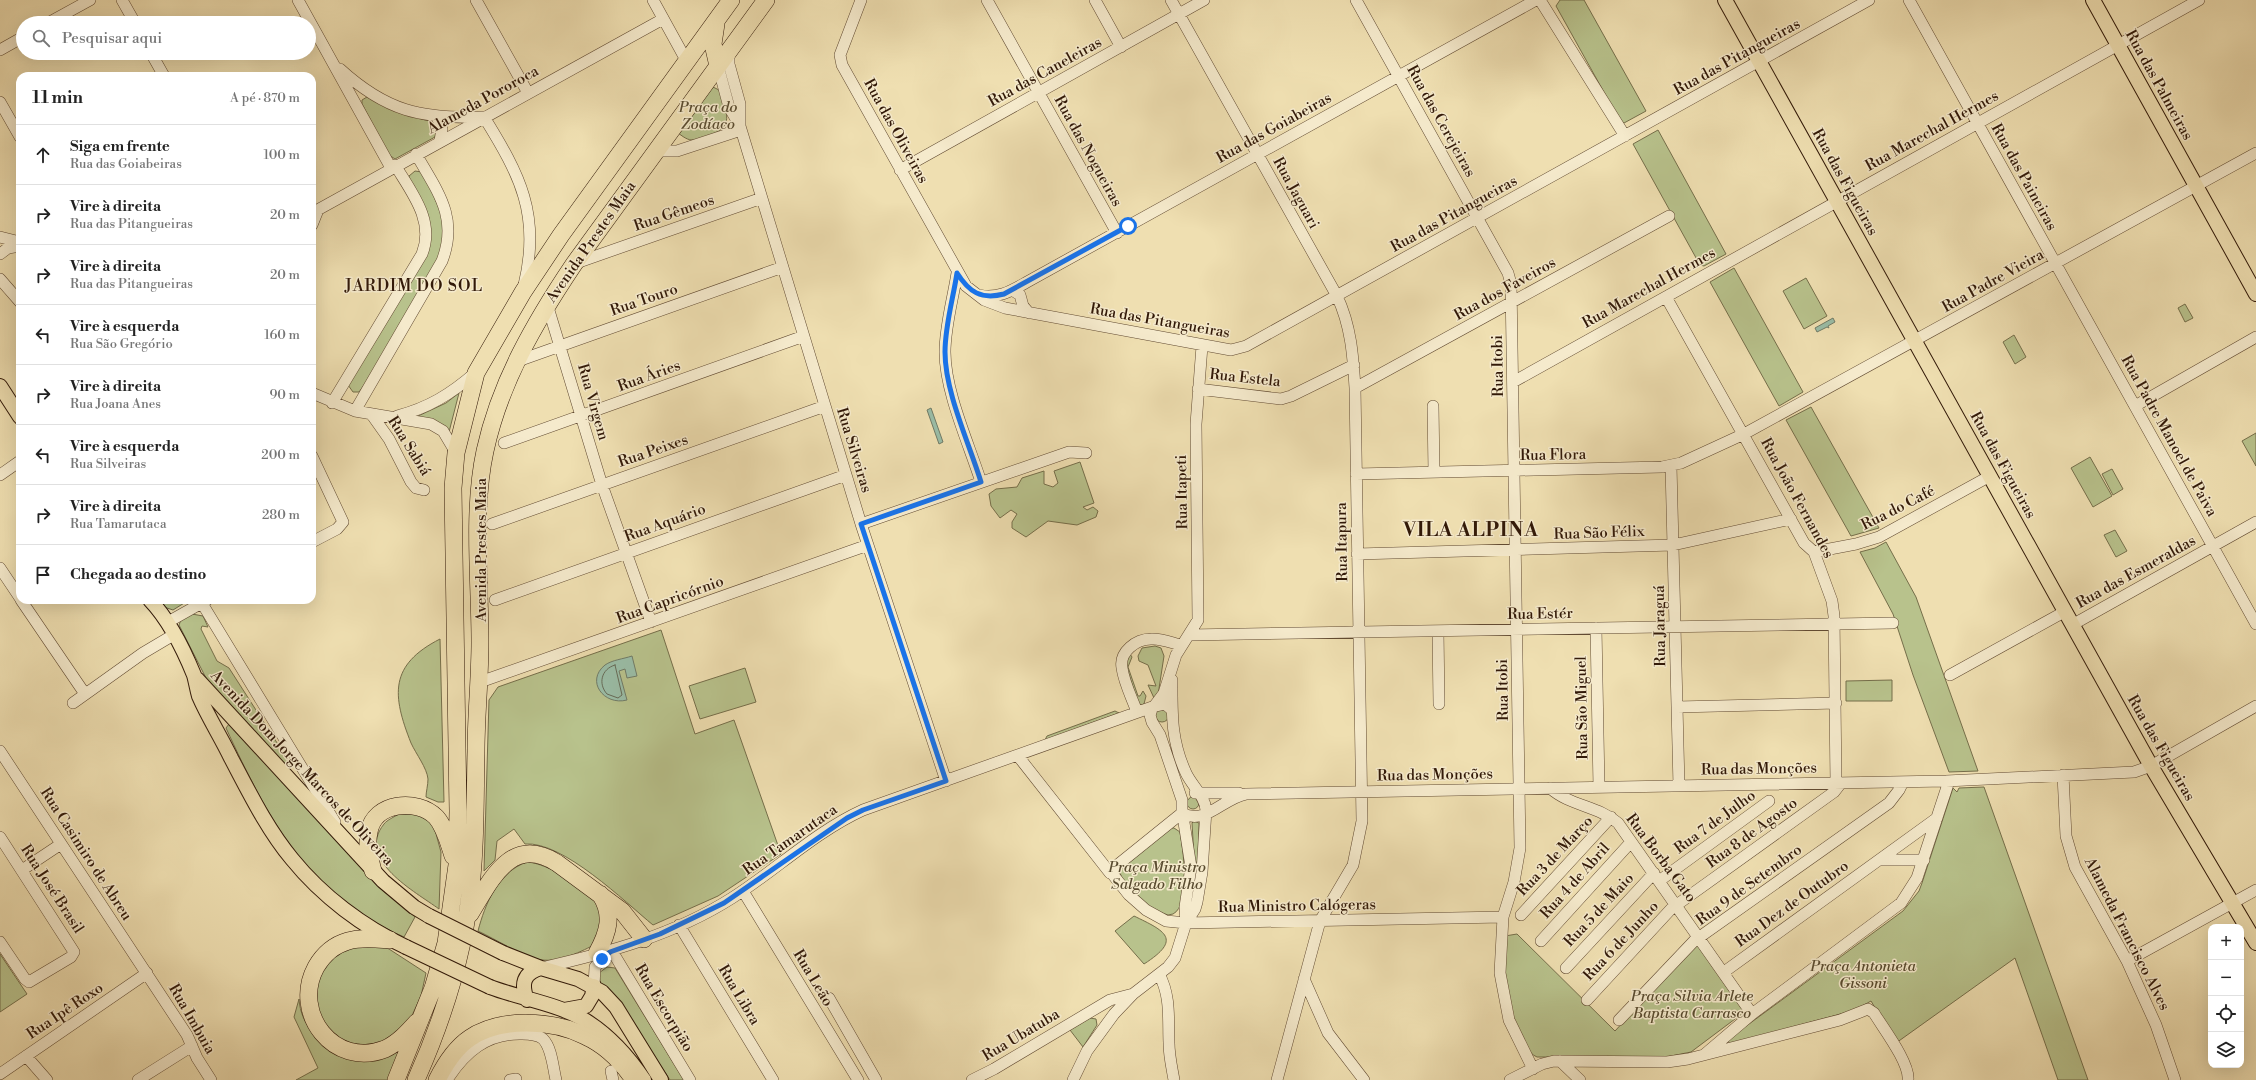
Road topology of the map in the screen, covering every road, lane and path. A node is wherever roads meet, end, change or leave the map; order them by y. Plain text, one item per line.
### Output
1 (90, 0) edge
2 (122, 0) edge
3 (298, 0) edge
4 (476, 0) edge
5 (653, 0) edge
6 (731, 0) edge
7 (766, 0) edge
8 (860, 0) edge
9 (987, 0) edge
10 (1095, 0) edge
11 (1171, 0) edge
12 (1204, 0) edge
13 (1356, 0) edge
14 (1536, 0) edge
15 (1540, 0) edge
16 (1725, 0) edge
17 (1869, 0) edge
18 (1909, 0) edge
19 (2093, 0) edge
20 (2199, 0) edge
21 (1179, 14) junction
22 (61, 16) edge
23 (130, 16) edge
24 (307, 16) edge
25 (664, 19) junction
26 (716, 22) junction
27 (316, 32) edge
28 (16, 41) edge
29 (2118, 45) junction
30 (1121, 46) junction
31 (0, 50) edge
32 (729, 50) junction
33 (155, 60) edge
34 (686, 60) junction
35 (1759, 61) junction
36 (334, 64) junction
37 (718, 66) junction
38 (162, 72) edge
39 (1399, 76) junction
40 (1039, 92) junction
41 (528, 93) junction
42 (0, 102) edge
43 (437, 117) junction
44 (484, 117) junction
45 (1977, 123) junction
46 (741, 128) junction
47 (16, 130) edge
48 (1625, 136) junction
49 (440, 141) junction
50 (663, 151) junction
51 (2256, 153) edge
52 (416, 154) junction
53 (1258, 155) junction
54 (393, 167) junction
55 (900, 170) junction
56 (2196, 186) junction
57 (762, 198) junction
58 (1837, 201) junction
59 (316, 210) edge
60 (1669, 216) dead end
61 (1478, 218) junction
62 (1117, 233) junction
63 (0, 237) edge
64 (16, 241) edge
65 (16, 247) edge
66 (0, 254) edge
67 (574, 264) junction
68 (2055, 264) junction
69 (783, 267) junction
70 (957, 273) junction
71 (0, 279) edge
72 (1027, 282) junction
73 (523, 292) junction
74 (1008, 292) junction
75 (2256, 294) edge
76 (976, 295) junction
77 (1337, 296) junction
78 (16, 297) edge
79 (1666, 297) junction
80 (1511, 302) junction
81 (547, 304) junction
82 (1016, 304) junction
83 (804, 336) junction
84 (2256, 337) edge
85 (1914, 341) junction
86 (560, 346) junction
87 (1202, 346) junction
88 (515, 362) junction
89 (1354, 365) junction
90 (476, 373) junction
91 (1513, 382) junction
92 (0, 386) edge
93 (1355, 388) junction
94 (1198, 389) junction
95 (316, 395) edge
96 (332, 403) junction
97 (825, 406) junction
98 (1433, 406) dead end
99 (2135, 406) junction
100 (16, 410) edge
101 (355, 411) junction
102 (372, 415) junction
103 (581, 416) junction
104 (389, 417) junction
105 (1744, 434) junction
106 (504, 443) dead end
107 (456, 453) junction
108 (1086, 453) dead end
109 (16, 464) edge
110 (316, 464) edge
111 (1671, 466) junction
112 (1514, 470) junction
113 (1434, 472) junction
114 (1356, 474) junction
115 (0, 475) edge
116 (846, 475) junction
117 (1990, 476) junction
118 (981, 482) junction
119 (602, 485) junction
120 (424, 490) dead end
121 (1791, 520) junction
122 (2256, 522) edge
123 (492, 524) dead end
124 (861, 524) junction
125 (316, 540) edge
126 (868, 545) junction
127 (1673, 546) junction
128 (2213, 546) junction
129 (1516, 550) junction
130 (1814, 552) junction
131 (626, 553) junction
132 (1357, 554) junction
133 (0, 568) edge
134 (16, 592) edge
135 (495, 600) dead end
136 (24, 604) edge
137 (153, 604) edge
138 (199, 604) edge
139 (205, 604) edge
140 (2064, 612) junction
141 (651, 622) junction
142 (1893, 623) dead end
143 (1834, 624) junction
144 (2256, 624) edge
145 (2072, 625) junction
146 (1675, 626) junction
147 (171, 628) junction
148 (1596, 628) junction
149 (1517, 630) junction
150 (1438, 632) junction
151 (1358, 633) junction
152 (1189, 636) junction
153 (1181, 645) junction
154 (1172, 672) junction
155 (1950, 675) dead end
156 (194, 676) junction
157 (488, 680) junction
158 (85, 694) junction
159 (73, 703) dead end
160 (1836, 703) junction
161 (1439, 704) dead end
162 (1155, 706) junction
163 (2256, 706) edge
164 (1677, 707) junction
165 (1172, 710) junction
166 (1133, 714) junction
167 (1172, 722) junction
168 (1154, 724) junction
169 (0, 751) edge
170 (1018, 756) junction
171 (2151, 766) junction
172 (2063, 775) junction
173 (946, 781) junction
174 (1949, 781) junction
175 (1903, 782) junction
176 (1839, 783) junction
177 (1679, 786) junction
178 (1599, 787) junction
179 (1520, 788) junction
180 (1550, 788) junction
181 (1362, 791) junction
182 (1198, 793) junction
183 (1246, 794) junction
184 (1182, 800) junction
185 (1769, 801) dead end
186 (1182, 813) junction
187 (1206, 815) junction
188 (1611, 817) junction
189 (1937, 818) junction
190 (344, 836) junction
191 (0, 837) edge
192 (1631, 842) junction
193 (61, 844) junction
194 (1879, 860) junction
195 (1924, 860) junction
196 (456, 865) junction
197 (22, 870) junction
198 (373, 871) junction
199 (1110, 872) junction
200 (1656, 877) junction
201 (2256, 890) edge
202 (743, 891) junction
203 (600, 894) junction
204 (2231, 904) junction
205 (1678, 905) junction
206 (1521, 914) dead end
207 (1503, 917) junction
208 (466, 921) junction
209 (1320, 921) junction
210 (1186, 923) junction
211 (679, 925) junction
212 (1700, 938) junction
213 (644, 940) junction
214 (1541, 941) dead end
215 (0, 942) edge
216 (2256, 943) edge
217 (399, 944) junction
218 (606, 952) junction
219 (2127, 961) junction
220 (541, 968) junction
221 (1566, 968) dead end
222 (1724, 972) junction
223 (147, 973) junction
224 (1159, 974) junction
225 (1304, 980) junction
226 (594, 986) junction
227 (1133, 994) junction
228 (829, 998) dead end
229 (527, 1000) junction
230 (1587, 1000) dead end
231 (564, 1011) junction
232 (1752, 1014) junction
233 (1084, 1015) junction
234 (421, 1017) junction
235 (1619, 1020) dead end
236 (1108, 1022) junction
237 (192, 1046) junction
238 (1704, 1055) junction
239 (26, 1056) junction
240 (1560, 1061) junction
241 (1532, 1069) junction
242 (0, 1074) edge
243 (45, 1079) edge
244 (974, 1079) edge
245 (138, 1080) edge
246 (211, 1080) edge
247 (396, 1080) edge
248 (416, 1080) edge
249 (436, 1080) edge
250 (447, 1080) edge
251 (556, 1080) edge
252 (634, 1080) edge
253 (644, 1080) edge
254 (661, 1080) edge
255 (690, 1080) edge
256 (773, 1080) edge
257 (858, 1080) edge
258 (876, 1080) edge
259 (1073, 1080) edge
260 (1174, 1080) edge
261 (1277, 1080) edge
262 (1364, 1080) edge
263 (1510, 1080) edge
264 (1580, 1080) edge
265 (1908, 1080) edge
266 (2175, 1080) edge

1 - 22 street
2 - 23 street
3 - 24 street
4 - 41 street
5 - 25 street
6 - 26 highway, Avenida Prestes Maia
7 - 32 highway, Avenida Prestes Maia
8 - 55 street, Rua das Oliveiras
9 - 40 street, Rua das Nogueiras
10 - 30 street
11 - 21 street, Rua Jaguari
12 - 21 street, Rua das Caneleiras
13 - 39 street, Rua das Cerejeiras
14 - 39 street, Rua das Goiabeiras
15 - 48 street
16 - 35 main road, Rua das Figueiras
17 - 35 street, Rua das Pitangueiras
18 - 45 street, Rua das Paineiras
19 - 29 main road, Rua das Palmeiras
20 - 29 street, Rua Marechal Hermes
21 - 30 street, Rua das Caneleiras
21 - 53 street, Rua Jaguari
25 - 34 street
25 - 41 street, Alameda Pororoca
26 - 34 highway, Avenida Prestes Maia
26 - 37 highway
27 - 36 street
28 - 31 street
29 - 45 street, Rua Marechal Hermes
29 - 56 main road, Rua das Palmeiras
30 - 40 street, Rua das Caneleiras
32 - 37 highway, Avenida Prestes Maia
32 - 46 street, Rua Silveiras
33 - 38 street
34 - 73 highway, Avenida Prestes Maia
35 - 48 street, Rua das Pitangueiras
35 - 58 main road, Rua das Figueiras
36 - 43 street
36 - 54 street
37 - 46 street, Rua Silveiras
37 - 50 highway, Avenida Prestes Maia
39 - 53 street, Rua das Goiabeiras
39 - 61 street, Rua das Cerejeiras
40 - 55 street, Rua das Caneleiras
40 - 62 street, Rua das Nogueiras
41 - 44 street, Alameda Pororoca
42 - 47 street
43 - 44 street
43 - 49 street
44 - 49 street, Alameda Pororoca
44 - 73 street
45 - 58 street, Rua Marechal Hermes
45 - 68 street, Rua das Paineiras
46 - 50 street
46 - 57 street, Rua Silveiras
48 - 61 street, Rua das Pitangueiras
49 - 52 street, Alameda Pororoca
50 - 67 highway, Avenida Prestes Maia
51 - 56 street, Rua Padre Vieira
52 - 54 street, Alameda Pororoca
52 - 101 street
53 - 62 street, Rua das Goiabeiras
53 - 77 street, Rua Jaguari
54 - 59 street, Alameda Pororoca
54 - 96 street
55 - 70 street, Rua das Oliveiras
56 - 68 street, Rua Padre Vieira
56 - 75 main road, Rua das Palmeiras
57 - 67 street, Rua Gêmeos
57 - 69 street, Rua Silveiras
58 - 79 street, Rua Marechal Hermes
58 - 85 main road, Rua das Figueiras
60 - 80 street, Rua dos Faveiros
61 - 77 street, Rua das Pitangueiras
61 - 80 street, Rua das Cerejeiras
62 - 72 street, Rua das Goiabeiras
63 - 64 street
65 - 66 street
67 - 81 highway, Avenida Prestes Maia
68 - 85 street, Rua Padre Vieira
68 - 99 street, Rua Padre Manoel de Paiva
69 - 83 street, Rua Silveiras
69 - 86 street, Rua Touro
70 - 76 street, Rua das Pitangueiras
70 - 118 street
71 - 78 street
72 - 74 street, Rua das Goiabeiras
72 - 82 street
73 - 90 highway, Avenida Prestes Maia
74 - 76 street
74 - 82 street
74 - 82 street
76 - 82 street, Rua das Pitangueiras
77 - 87 street, Rua das Pitangueiras
77 - 89 street, Rua Itapura
79 - 91 street, Rua Marechal Hermes
79 - 105 street, Rua João Fernandes
80 - 91 street, Rua Itobi
80 - 93 street, Rua dos Faveiros
81 - 86 street, Rua Virgem
81 - 88 highway, Avenida Prestes Maia
82 - 87 street, Rua das Pitangueiras
83 - 97 street, Rua Silveiras
83 - 103 street, Rua Áries
84 - 99 street
85 - 105 street, Rua Padre Vieira
85 - 117 main road, Rua das Figueiras
86 - 88 street, Rua Touro
86 - 103 street, Rua Virgem
87 - 94 street, Rua Itapeti
88 - 157 highway, Avenida Prestes Maia
89 - 93 street, Rua Itapura
89 - 94 street, Rua Estela
90 - 104 street
90 - 107 highway, Avenida Prestes Maia
91 - 112 street, Rua Itobi
92 - 100 main road
93 - 114 street, Rua Itapura
94 - 152 street, Rua Itapeti
95 - 96 street
96 - 101 street
97 - 116 street, Rua Silveiras
97 - 119 street, Rua Peixes
98 - 113 street
99 - 128 street, Rua Padre Manoel de Paiva
101 - 102 street
102 - 104 street
102 - 120 street, Rua Sabiá
103 - 106 street, Rua Áries
103 - 119 street, Rua Virgem
104 - 107 street
105 - 111 street, Rua Flora
105 - 121 street, Rua João Fernandes
107 - 196 highway, Avenida Prestes Maia
108 - 118 street
109 - 115 street
110 - 125 street
111 - 112 street, Rua Flora
111 - 127 street, Rua Jaraguá
112 - 113 street, Rua Flora
112 - 129 street, Rua Itobi
113 - 114 street, Rua Flora
114 - 132 street, Rua Itapura
116 - 124 street, Rua Silveiras
116 - 131 street, Rua Aquário
117 - 130 street, Rua do Café
117 - 140 main road, Rua das Figueiras
118 - 124 street
119 - 123 street, Rua Peixes
119 - 131 street, Rua Virgem
121 - 127 street, Rua São Félix
121 - 130 street, Rua João Fernandes
122 - 128 street, Rua das Esmeraldas
124 - 126 street, Rua Silveiras
126 - 141 street, Rua Capricórnio
126 - 173 street, Rua Silveiras
127 - 129 street, Rua São Félix
127 - 146 street, Rua Jaraguá
128 - 144 street, Rua Padre Manoel de Paiva
128 - 145 street, Rua das Esmeraldas
129 - 132 street, Rua São Félix
129 - 149 street, Rua Itobi
130 - 143 street, Rua João Fernandes
131 - 135 street, Rua Aquário
131 - 141 street, Rua Virgem
132 - 151 street, Rua Itapura
133 - 134 street
136 - 158 street
137 - 147 main road
138 - 147 street
139 - 190 street
140 - 145 main road, Rua das Figueiras
140 - 155 street, Rua das Esmeraldas
141 - 157 street, Rua Capricórnio
142 - 143 street, Rua Estér
143 - 146 street, Rua Estér
143 - 160 street, Rua João Fernandes
145 - 171 main road, Rua das Figueiras
146 - 148 street, Rua Estér
146 - 164 street, Rua Jaraguá
147 - 156 main road
147 - 158 street
148 - 149 street, Rua Estér
148 - 178 street, Rua São Miguel
149 - 150 street, Rua Estér
149 - 179 street, Rua Itobi
150 - 151 street, Rua Estér
150 - 161 street
151 - 152 street, Rua Estér
151 - 181 street, Rua Itapura
152 - 153 street, Rua Itapeti
153 - 154 street
153 - 166 street
154 - 162 street
154 - 165 street
156 - 190 main road, Avenida Dom Jorge Marcos de Oliveira
156 - 217 main road, Avenida Dom Jorge Marcos de Oliveira
157 - 208 highway, Avenida Prestes Maia
158 - 159 street
160 - 164 street
160 - 176 street, Rua João Fernandes
162 - 165 street
162 - 166 street, Rua Tamarutaca
162 - 168 street
163 - 171 street, Rua das Monções
164 - 177 street, Rua Jaraguá
165 - 167 street
166 - 168 street
166 - 170 street, Rua Tamarutaca
167 - 168 street
167 - 182 street
168 - 184 street
169 - 193 street, Rua Casimiro de Abreu
170 - 173 street, Rua Tamarutaca
170 - 199 street, Rua Ministro Calógeras
171 - 172 street, Rua das Monções
171 - 204 main road, Rua das Figueiras
172 - 174 street, Rua das Monções
172 - 219 street, Alameda Francisco Alves
173 - 202 street, Rua Tamarutaca
174 - 175 street, Rua das Monções
174 - 189 street
175 - 176 street, Rua das Monções
175 - 212 street, Rua 9 de Setembro
176 - 177 street, Rua das Monções
176 - 205 street, Rua 8 de Agosto
177 - 178 street, Rua das Monções
178 - 180 street, Rua das Monções
179 - 180 street, Rua das Monções
179 - 181 street, Rua das Monções
179 - 207 street, Rua Itobi
180 - 188 street, Rua Borba Gato
181 - 183 street, Rua das Monções
181 - 209 street, Rua Itapura
182 - 183 street, Rua das Monções
182 - 184 street
182 - 187 street
183 - 187 street, Rua das Monções
184 - 186 street
185 - 200 street, Rua 7 de Julho
186 - 187 street
186 - 199 street
186 - 210 street
187 - 210 street
188 - 192 street, Rua Borba Gato
188 - 206 street, Rua 3 de Março
189 - 194 street, Rua Dez de Outubro
189 - 195 street
190 - 198 main road, Avenida Dom Jorge Marcos de Oliveira
191 - 197 street, Rua José Brasil
192 - 200 street, Rua Borba Gato
192 - 214 street, Rua 4 de Abril
193 - 197 street
193 - 223 street, Rua Casimiro de Abreu
194 - 195 street
194 - 222 street, Rua Dez de Outubro
195 - 232 street
196 - 198 highway
196 - 234 highway, Avenida Prestes Maia
197 - 215 street, Rua José Brasil
198 - 220 main road, Avenida Dom Jorge Marcos de Oliveira, bridge
199 - 210 street, Rua Ministro Calógeras
200 - 205 street, Rua Borba Gato
200 - 221 street, Rua 5 de Maio
201 - 204 street
202 - 211 street, Rua Tamarutaca
202 - 257 street, Rua Leão
203 - 208 highway
203 - 213 highway
203 - 218 highway
204 - 216 main road, Rua das Figueiras
204 - 219 street
205 - 212 street, Rua Borba Gato
205 - 230 street, Rua 6 de Junho
207 - 209 street, Rua Ministro Calógeras
207 - 241 street, Rua Itobi
208 - 248 highway, Avenida Prestes Maia
209 - 210 street, Rua Ministro Calógeras
209 - 225 street, Rua Itapura
210 - 224 street
211 - 213 street, Rua Tamarutaca
211 - 256 street, Rua Libra
212 - 222 street, Rua Borba Gato
212 - 235 street, Rua 9 de Setembro
213 - 218 street, Rua Tamarutaca
217 - 229 main road, Avenida Dom Jorge Marcos de Oliveira, bridge
217 - 234 highway
218 - 220 street, Rua Tamarutaca
218 - 226 street, Rua Tamarutaca
218 - 255 street, Rua Escorpião
219 - 266 street, Alameda Francisco Alves
220 - 226 main road
220 - 229 main road
222 - 232 street, Rua Borba Gato
223 - 237 street, Rua Imbuia
223 - 239 street, Rua Ipê Roxo
224 - 227 street
224 - 260 street
225 - 261 street, Rua Itapura
225 - 262 street
226 - 231 main road
226 - 254 main road
227 - 233 street, Rua Ubatuba
227 - 236 street
228 - 258 street
229 - 231 main road
231 - 253 main road
232 - 238 street
233 - 236 street, Rua Ubatuba
233 - 244 street, Rua Ubatuba
234 - 247 highway, Avenida Prestes Maia
236 - 259 street
237 - 245 street
237 - 246 street, Rua Imbuia
238 - 240 street
238 - 265 street
239 - 242 street, Rua Ipê Roxo
239 - 243 street
240 - 241 street
240 - 264 street
241 - 263 street
249 - 252 highway
250 - 251 street

